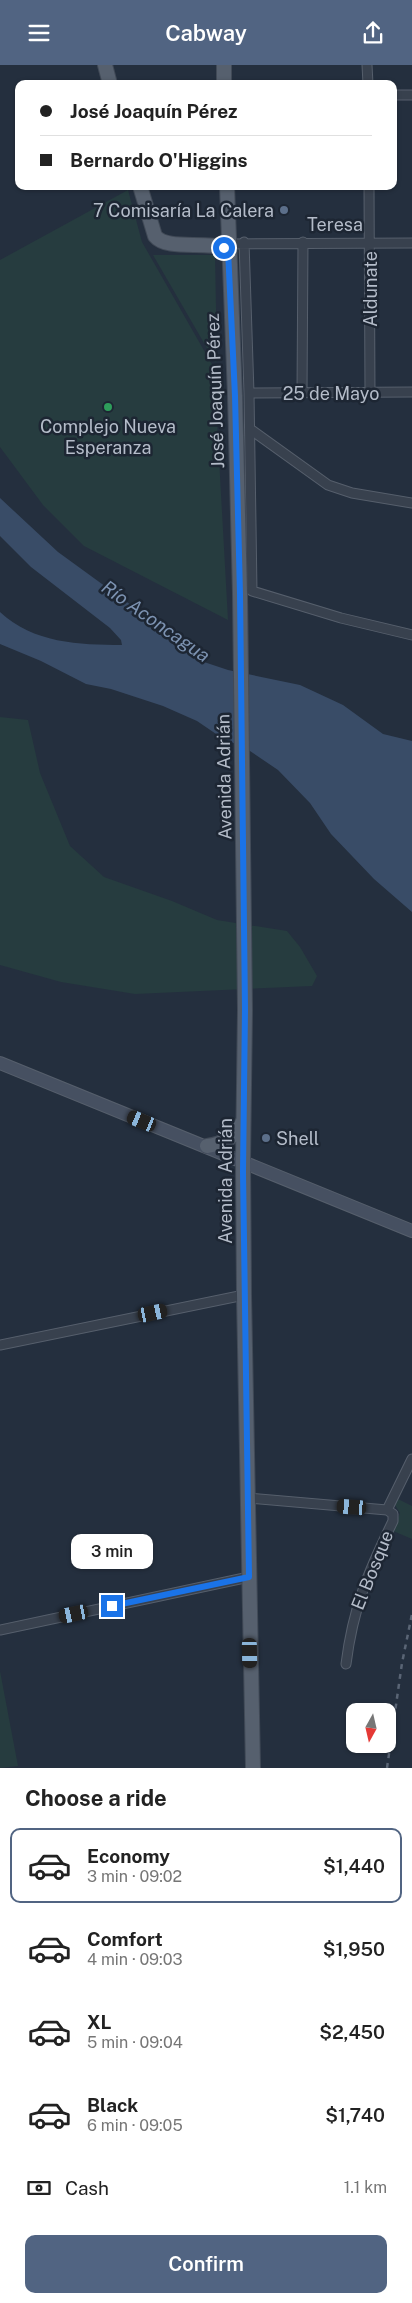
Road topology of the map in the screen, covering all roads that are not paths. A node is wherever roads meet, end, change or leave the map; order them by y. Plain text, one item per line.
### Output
1 (105, 65) edge
2 (224, 65) edge
3 (367, 65) edge
4 (109, 80) edge
5 (224, 80) edge
6 (368, 80) edge
7 (397, 95) edge
8 (412, 95) edge
9 (141, 190) edge
10 (227, 190) edge
11 (369, 190) edge
12 (244, 242) junction
13 (302, 242) junction
14 (370, 243) junction
15 (412, 243) edge
16 (224, 247) junction
17 (412, 392) edge
18 (250, 393) junction
19 (302, 393) junction
20 (370, 393) junction
21 (250, 429) junction
22 (412, 503) edge
23 (246, 593) junction
24 (412, 635) edge
25 (0, 1063) edge
26 (243, 1120) junction
27 (207, 1147) junction
28 (243, 1161) junction
29 (412, 1231) edge
30 (244, 1295) junction
31 (0, 1345) edge
32 (412, 1459) edge
33 (247, 1498) junction
34 (388, 1510) junction
35 (249, 1577) junction
36 (0, 1630) edge
37 (346, 1664) dead end
38 (252, 1768) edge

1 - 4 main road
2 - 5 main road
3 - 6 street
7 - 8 street
9 - 16 main road, Teresa
10 - 16 main road, José Joaquín Pérez
11 - 14 street, Aldunate
12 - 13 street, Teresa
12 - 16 street, Teresa
12 - 18 street, José Joaquín Pérez
13 - 14 street, Teresa
13 - 19 street
14 - 15 street, Teresa
14 - 20 street, Aldunate
16 - 23 main road, José Joaquín Pérez
17 - 20 street, 25 de Mayo
18 - 19 street, 25 de Mayo
18 - 21 street, José Joaquín Pérez
19 - 20 street, 25 de Mayo
21 - 22 street
21 - 23 street, José Joaquín Pérez
23 - 24 street
23 - 26 main road, Avenida Adrián
25 - 27 street
26 - 27 main road
26 - 28 main road, Avenida Adrián
27 - 28 street
28 - 29 street
28 - 30 main road, Avenida Adrián
30 - 31 street
30 - 33 main road, Avenida Adrián
32 - 34 street, El Bosque
33 - 34 street, El Bosque
33 - 35 main road, Avenida Adrián
34 - 37 street, El Bosque
35 - 36 street
35 - 38 main road, Avenida Adrián

